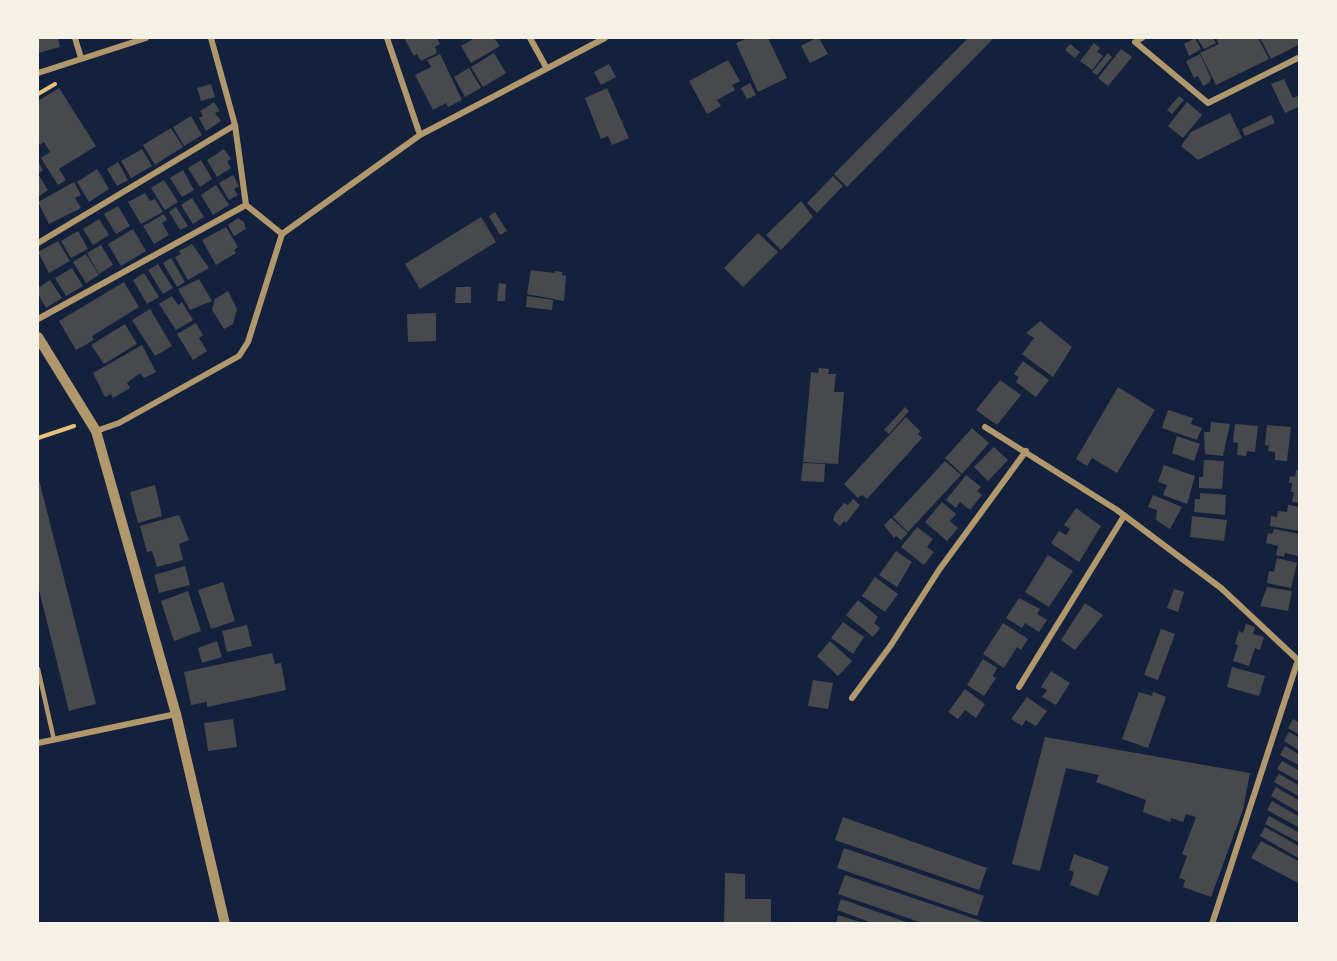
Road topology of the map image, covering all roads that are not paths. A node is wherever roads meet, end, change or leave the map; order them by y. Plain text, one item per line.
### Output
1 (75, 38) edge
2 (146, 38) edge
3 (211, 38) edge
4 (387, 38) edge
5 (530, 38) edge
6 (605, 38) edge
7 (1142, 38) edge
8 (1299, 57) edge
9 (81, 58) junction
10 (546, 67) junction
11 (38, 73) edge
12 (235, 125) junction
13 (420, 135) junction
14 (246, 205) junction
15 (282, 234) junction
16 (38, 243) edge
17 (38, 320) edge
18 (38, 337) edge
19 (985, 427) dead end
20 (96, 431) junction
21 (1026, 451) junction
22 (1124, 516) junction
23 (38, 669) edge
24 (1019, 687) dead end
25 (852, 698) dead end
26 (176, 714) junction
27 (54, 740) junction
28 (38, 743) edge
29 (225, 924) edge
30 (1212, 924) edge

1 - 9 street
2 - 9 street
3 - 12 street
4 - 13 street
5 - 10 street
6 - 10 street
7 - 8 street
9 - 11 street
10 - 13 street
12 - 14 street
12 - 16 street
13 - 15 street
14 - 15 street
14 - 17 street
15 - 20 street
18 - 20 street
19 - 21 street
20 - 26 street
21 - 22 street
21 - 25 street
22 - 24 street
22 - 30 street
23 - 27 lane
26 - 27 street
26 - 29 street
27 - 28 street

